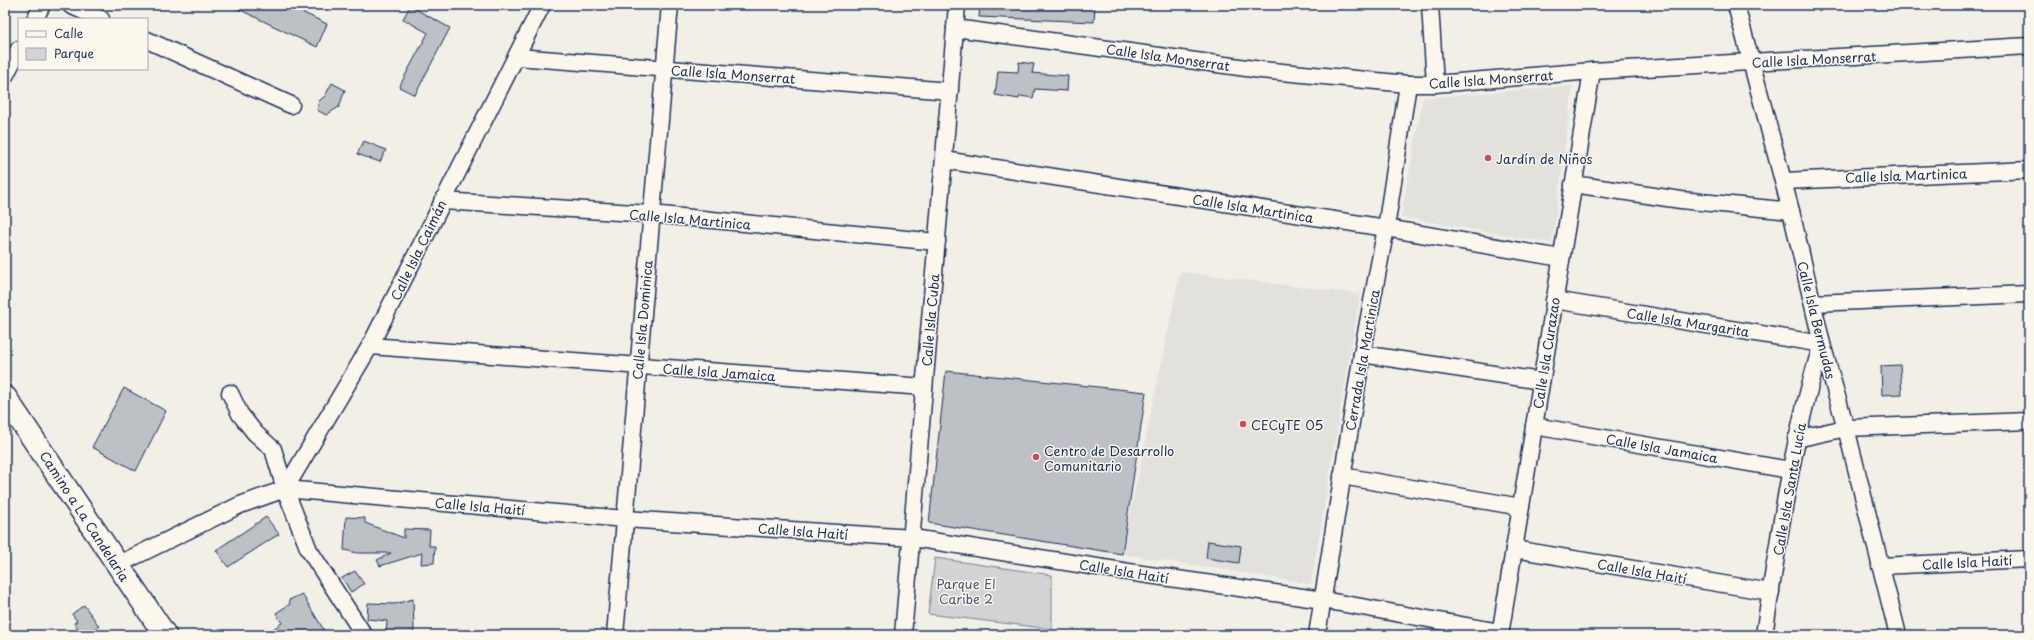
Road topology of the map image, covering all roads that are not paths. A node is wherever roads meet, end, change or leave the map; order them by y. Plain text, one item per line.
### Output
1 (42, 5) edge
2 (70, 5) edge
3 (542, 5) edge
4 (670, 5) edge
5 (957, 5) edge
6 (1430, 5) edge
7 (1736, 5) edge
8 (36, 18) edge
9 (99, 18) edge
10 (955, 28) junction
11 (148, 40) edge
12 (2029, 46) edge
13 (18, 51) edge
14 (517, 57) junction
15 (1753, 62) junction
16 (664, 69) junction
17 (1592, 71) junction
18 (5, 76) edge
19 (1408, 84) junction
20 (1435, 84) junction
21 (950, 91) junction
22 (291, 105) dead end
23 (944, 160) junction
24 (2029, 170) edge
25 (1783, 181) junction
26 (1573, 184) junction
27 (442, 201) junction
28 (1791, 211) junction
29 (652, 214) junction
30 (1386, 228) junction
31 (937, 242) junction
32 (1561, 258) junction
33 (2029, 294) edge
34 (1554, 300) junction
35 (1813, 303) junction
36 (1822, 344) junction
37 (370, 346) junction
38 (1362, 354) junction
39 (638, 366) junction
40 (1541, 381) junction
41 (924, 387) junction
42 (230, 393) dead end
43 (5, 397) edge
44 (2029, 421) edge
45 (1534, 426) junction
46 (1846, 428) junction
47 (1796, 439) junction
48 (1790, 470) junction
49 (1342, 476) junction
50 (285, 489) junction
51 (1521, 507) junction
52 (625, 520) junction
53 (913, 538) junction
54 (1514, 549) junction
55 (2029, 559) edge
56 (117, 565) junction
57 (1880, 566) junction
58 (1770, 592) junction
59 (1323, 600) junction
60 (1500, 634) edge
61 (165, 635) edge
62 (364, 635) edge
63 (615, 635) edge
64 (903, 635) edge
65 (1317, 635) edge
66 (1764, 635) edge
67 (1898, 635) edge

1 - 8 street
2 - 9 street
3 - 14 street, Calle Isla Caimán
4 - 16 street, Calle Isla Dominica
5 - 10 street, Calle Isla Cuba
6 - 20 street
7 - 15 street, Calle Isla Bermudas
10 - 19 street, Calle Isla Monserrat
10 - 21 street, Calle Isla Cuba
11 - 22 street
12 - 15 street, Calle Isla Monserrat
13 - 18 street
14 - 16 street, Calle Isla Monserrat
14 - 27 street, Calle Isla Caimán
15 - 17 street, Calle Isla Monserrat
15 - 25 street, Calle Isla Bermudas
16 - 21 street, Calle Isla Monserrat
16 - 29 street, Calle Isla Dominica
17 - 20 street, Calle Isla Monserrat
17 - 26 street, Calle Isla Curazao
19 - 20 street, Calle Isla Monserrat
19 - 30 street, Cerrada Isla Martinica
21 - 23 street, Calle Isla Cuba
23 - 30 street, Calle Isla Martinica
23 - 31 street, Calle Isla Cuba
24 - 25 street, Calle Isla Martinica
25 - 28 street, Calle Isla Bermudas
26 - 28 street
26 - 32 street, Calle Isla Curazao
27 - 29 street, Calle Isla Martinica
27 - 37 street, Calle Isla Caimán
28 - 35 street, Calle Isla Bermudas
29 - 31 street, Calle Isla Martinica
29 - 39 street, Calle Isla Dominica
30 - 32 street, Calle Isla Martinica
30 - 38 street, Cerrada Isla Martinica
31 - 41 street, Calle Isla Cuba
32 - 34 street, Calle Isla Curazao
33 - 35 street
34 - 36 street, Calle Isla Margarita
34 - 40 street, Calle Isla Curazao
35 - 36 street, Calle Isla Bermudas
36 - 46 street, Calle Isla Bermudas
36 - 47 street, Calle Isla Santa Lucía
37 - 39 street, Calle Isla Jamaica
37 - 50 street, Calle Isla Caimán
38 - 40 street
38 - 49 street, Cerrada Isla Martinica
39 - 41 street, Calle Isla Jamaica
39 - 52 street, Calle Isla Dominica
40 - 45 street, Calle Isla Curazao
41 - 53 street, Calle Isla Cuba
42 - 50 street
43 - 56 street, Camino a La Candelaria
44 - 46 street
45 - 48 street, Calle Isla Jamaica
45 - 51 street, Calle Isla Curazao
46 - 47 street
46 - 57 street, Calle Isla Bermudas
47 - 48 street, Calle Isla Santa Lucía
48 - 58 street, Calle Isla Santa Lucía
49 - 51 street
49 - 59 street, Cerrada Isla Martinica
50 - 52 street, Calle Isla Haití
50 - 56 street, Calle Isla Haití
50 - 62 street
51 - 54 street, Calle Isla Curazao
52 - 53 street, Calle Isla Haití
52 - 63 street, Calle Isla Dominica
53 - 59 street, Calle Isla Haití
53 - 64 street, Calle Isla Cuba
54 - 58 street, Calle Isla Haití
54 - 60 street, Calle Isla Curazao
55 - 57 street, Calle Isla Haití
56 - 61 street, Camino a La Candelaria
57 - 67 street, Calle Isla Bermudas
58 - 66 street, Calle Isla Santa Lucía
59 - 60 street, Calle Isla Haití
59 - 65 street, Cerrada Isla Martinica

